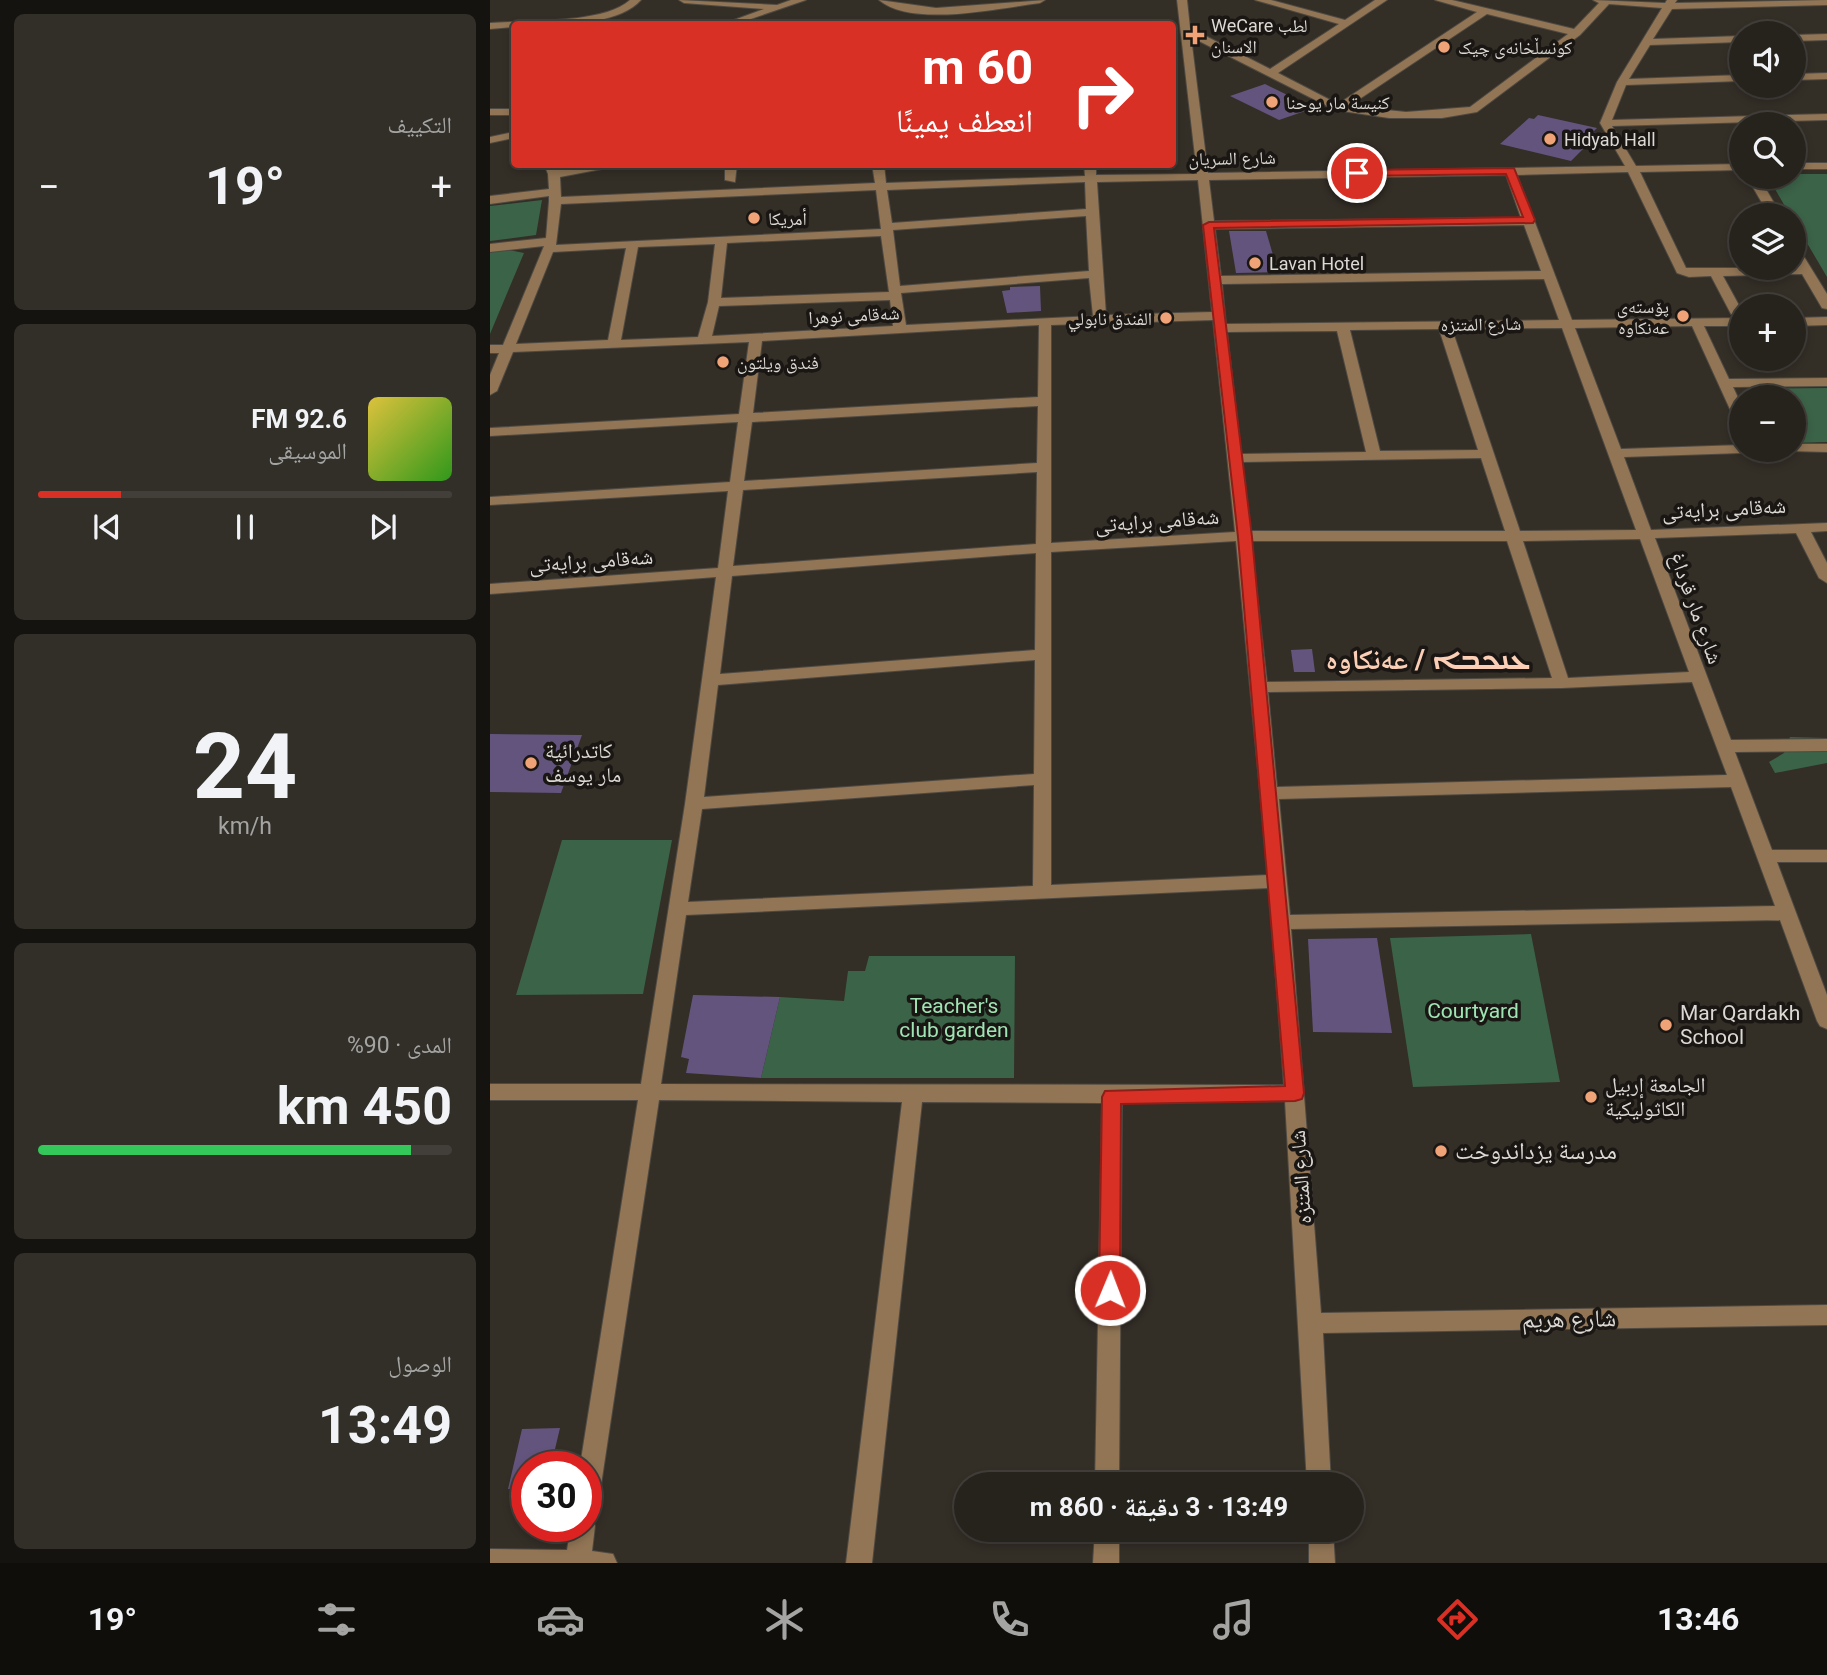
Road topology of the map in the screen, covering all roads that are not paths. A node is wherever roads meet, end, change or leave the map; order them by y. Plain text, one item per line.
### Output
1 (636, 0) edge
2 (684, 0) edge
3 (801, 0) edge
4 (884, 0) edge
5 (1040, 0) edge
6 (1182, 0) edge
7 (1260, 0) edge
8 (1382, 0) edge
9 (1440, 0) edge
10 (1602, 1) edge
11 (1770, 1) edge
12 (735, 2) edge
13 (1827, 2) edge
14 (1670, 3) edge
15 (775, 7) junction
16 (1486, 11) junction
17 (545, 21) edge
18 (736, 21) edge
19 (1347, 23) junction
20 (511, 24) edge
21 (490, 26) edge
22 (1576, 33) junction
23 (1827, 37) edge
24 (1182, 38) edge
25 (1806, 38) edge
26 (1729, 39) edge
27 (1645, 42) junction
28 (1272, 72) junction
29 (1827, 76) edge
30 (1806, 77) edge
31 (1729, 78) edge
32 (1622, 82) junction
33 (1339, 108) junction
34 (490, 112) edge
35 (511, 114) edge
36 (1827, 117) edge
37 (1605, 123) junction
38 (511, 136) edge
39 (490, 140) edge
40 (1806, 166) edge
41 (1827, 166) edge
42 (1729, 167) edge
43 (731, 168) edge
44 (879, 168) edge
45 (985, 168) edge
46 (1090, 168) edge
47 (551, 169) edge
48 (1633, 170) junction
49 (1510, 171) junction
50 (1203, 176) junction
51 (1090, 178) junction
52 (731, 180) dead end
53 (979, 181) junction
54 (881, 186) junction
55 (555, 197) junction
56 (490, 200) edge
57 (1092, 212) junction
58 (1529, 220) junction
59 (1209, 225) junction
60 (887, 230) junction
61 (721, 241) junction
62 (633, 244) junction
63 (550, 245) junction
64 (490, 248) edge
65 (1715, 272) junction
66 (1729, 272) edge
67 (1806, 273) edge
68 (1094, 274) junction
69 (1549, 275) junction
70 (1215, 279) junction
71 (895, 293) junction
72 (1729, 299) edge
73 (714, 302) junction
74 (1827, 305) edge
75 (1729, 317) edge
76 (1100, 320) junction
77 (1045, 321) junction
78 (1827, 321) edge
79 (1220, 322) junction
80 (1696, 322) junction
81 (1806, 322) edge
82 (1567, 323) junction
83 (1444, 325) junction
84 (1342, 326) junction
85 (900, 331) junction
86 (756, 338) junction
87 (704, 340) junction
88 (614, 343) junction
89 (507, 348) junction
90 (490, 349) edge
91 (1827, 382) edge
92 (1725, 383) junction
93 (490, 391) edge
94 (1729, 392) edge
95 (1045, 401) junction
96 (745, 416) junction
97 (490, 432) edge
98 (1806, 448) edge
99 (1827, 448) edge
100 (1729, 449) edge
101 (1615, 453) junction
102 (1488, 454) junction
103 (1374, 457) junction
104 (1236, 458) junction
105 (1044, 467) junction
106 (735, 486) junction
107 (490, 501) edge
108 (1801, 527) junction
109 (1827, 527) edge
110 (1646, 534) junction
111 (1515, 536) junction
112 (1245, 537) junction
113 (1044, 548) junction
114 (724, 572) junction
115 (1827, 578) edge
116 (490, 589) edge
117 (1043, 654) junction
118 (1699, 677) junction
119 (709, 680) junction
120 (1562, 683) junction
121 (1259, 687) junction
122 (1827, 745) edge
123 (1725, 746) junction
124 (1042, 779) junction
125 (1738, 782) junction
126 (1268, 793) junction
127 (694, 804) junction
128 (1766, 856) junction
129 (1827, 856) edge
130 (1276, 881) junction
131 (1042, 894) junction
132 (678, 909) junction
133 (1787, 913) junction
134 (1280, 922) junction
135 (1827, 1021) edge
136 (650, 1091) junction
137 (490, 1092) edge
138 (913, 1093) junction
139 (1295, 1093) junction
140 (1112, 1097) junction
141 (1827, 1315) edge
142 (1312, 1323) junction
143 (594, 1451) edge
144 (1107, 1472) edge
145 (1318, 1472) edge
146 (580, 1542) edge
147 (1107, 1542) edge
148 (1321, 1542) edge
149 (490, 1561) edge
150 (577, 1563) edge
151 (604, 1563) edge
152 (859, 1563) edge
153 (1106, 1563) edge
154 (1322, 1563) edge

1 - 17 street
2 - 12 street
3 - 15 street
4 - 5 street
6 - 24 street, شارع المتنزه
7 - 19 street
8 - 19 street
9 - 16 street
10 - 14 street
10 - 22 street
11 - 13 street
11 - 14 street
12 - 15 street
14 - 27 street
15 - 18 street
16 - 22 street
16 - 33 street
19 - 28 street
20 - 21 street
22 - 33 street
23 - 25 street
24 - 28 street
24 - 50 street, شارع المتنزه
26 - 27 street
27 - 32 street
28 - 33 street
29 - 30 street
31 - 32 street
32 - 37 street
34 - 35 street
36 - 37 street
37 - 48 street
38 - 39 street
40 - 41 street
42 - 48 street, شارع السريان
43 - 52 street
44 - 54 street
45 - 53 street
46 - 51 street
47 - 55 street
48 - 49 street, شارع السريان
48 - 65 street
49 - 50 street, شارع السريان
49 - 58 street, شارع مار قرداغ
50 - 51 street, شارع السريان
50 - 59 street, شارع المتنزه
51 - 53 street, شارع السريان
51 - 57 street
53 - 54 street, شارع السريان
54 - 55 street, شارع السريان
54 - 60 street
55 - 56 street, شارع السريان
55 - 63 street
57 - 60 street
57 - 68 street
58 - 59 street
58 - 69 street, شارع مار قرداغ
59 - 70 street, شارع المتنزه
60 - 61 street
60 - 71 street
61 - 62 street
61 - 73 street
62 - 63 street
62 - 88 street
63 - 64 street
63 - 89 street
65 - 66 street
65 - 72 street
67 - 74 street
68 - 71 street
68 - 76 street
69 - 70 street
69 - 82 street, شارع مار قرداغ
70 - 79 street, شارع المتنزه
71 - 73 street
71 - 85 street
73 - 87 street
75 - 80 street, شارع المتنزه
76 - 77 street, شەقامی نوهرا
76 - 79 street, شەقامی نوهرا
77 - 85 street, شەقامی نوهرا
77 - 95 street
78 - 81 street
79 - 84 street, شارع المتنزه
79 - 104 street, شارع المتنزه
80 - 82 street, شارع المتنزه
80 - 92 street
82 - 83 street, شارع المتنزه
82 - 101 street, شارع مار قرداغ
83 - 84 street, شارع المتنزه
83 - 102 street
84 - 103 street
85 - 86 street, شەقامی نوهرا
86 - 87 street, شەقامی نوهرا
86 - 96 street
87 - 88 street, شەقامی نوهرا
88 - 89 street, شەقامی نوهرا
89 - 90 street, شەقامی نوهرا
89 - 93 street
91 - 92 street
92 - 94 street
95 - 96 street
95 - 105 street
96 - 97 street
96 - 106 street
98 - 99 street
100 - 101 street
101 - 110 street, شارع مار قرداغ
102 - 103 street
102 - 111 street
103 - 104 street
104 - 112 street, شارع المتنزه
105 - 106 street
105 - 113 street
106 - 107 street
106 - 114 street
108 - 109 street, شەقامی برایەتی
108 - 110 street, شەقامی برایەتی
108 - 115 street
110 - 111 street, شەقامی برایەتی
110 - 118 street, شارع مار قرداغ
111 - 112 street, شەقامی برایەتی
111 - 120 street
112 - 113 street, شەقامی برایەتی
112 - 121 street, شارع المتنزه
113 - 114 street, شەقامی برایەتی
113 - 117 street
114 - 116 street, شەقامی برایەتی
114 - 119 street
117 - 119 street
117 - 124 street
118 - 120 street
118 - 123 street, شارع مار قرداغ
119 - 127 street
120 - 121 street
121 - 126 street, شارع المتنزه
122 - 123 street
123 - 125 street, شارع مار قرداغ
124 - 127 street
124 - 131 street
125 - 126 street
125 - 128 street, شارع مار قرداغ
126 - 130 street, شارع المتنزه
127 - 132 street
128 - 129 street
128 - 133 street, شارع مار قرداغ
130 - 131 street
130 - 134 street, شارع المتنزه
131 - 132 street
132 - 136 street
133 - 134 street
133 - 135 street, شارع مار قرداغ
134 - 139 street, شارع المتنزه
136 - 137 street
136 - 138 street
136 - 143 street
138 - 140 street
138 - 152 street
139 - 140 street
139 - 142 street, شارع المتنزه
140 - 144 street
141 - 142 street, شارع هريم
142 - 145 street, شارع المتنزه
146 - 150 street
147 - 153 street
148 - 154 street
149 - 150 street
150 - 151 street

